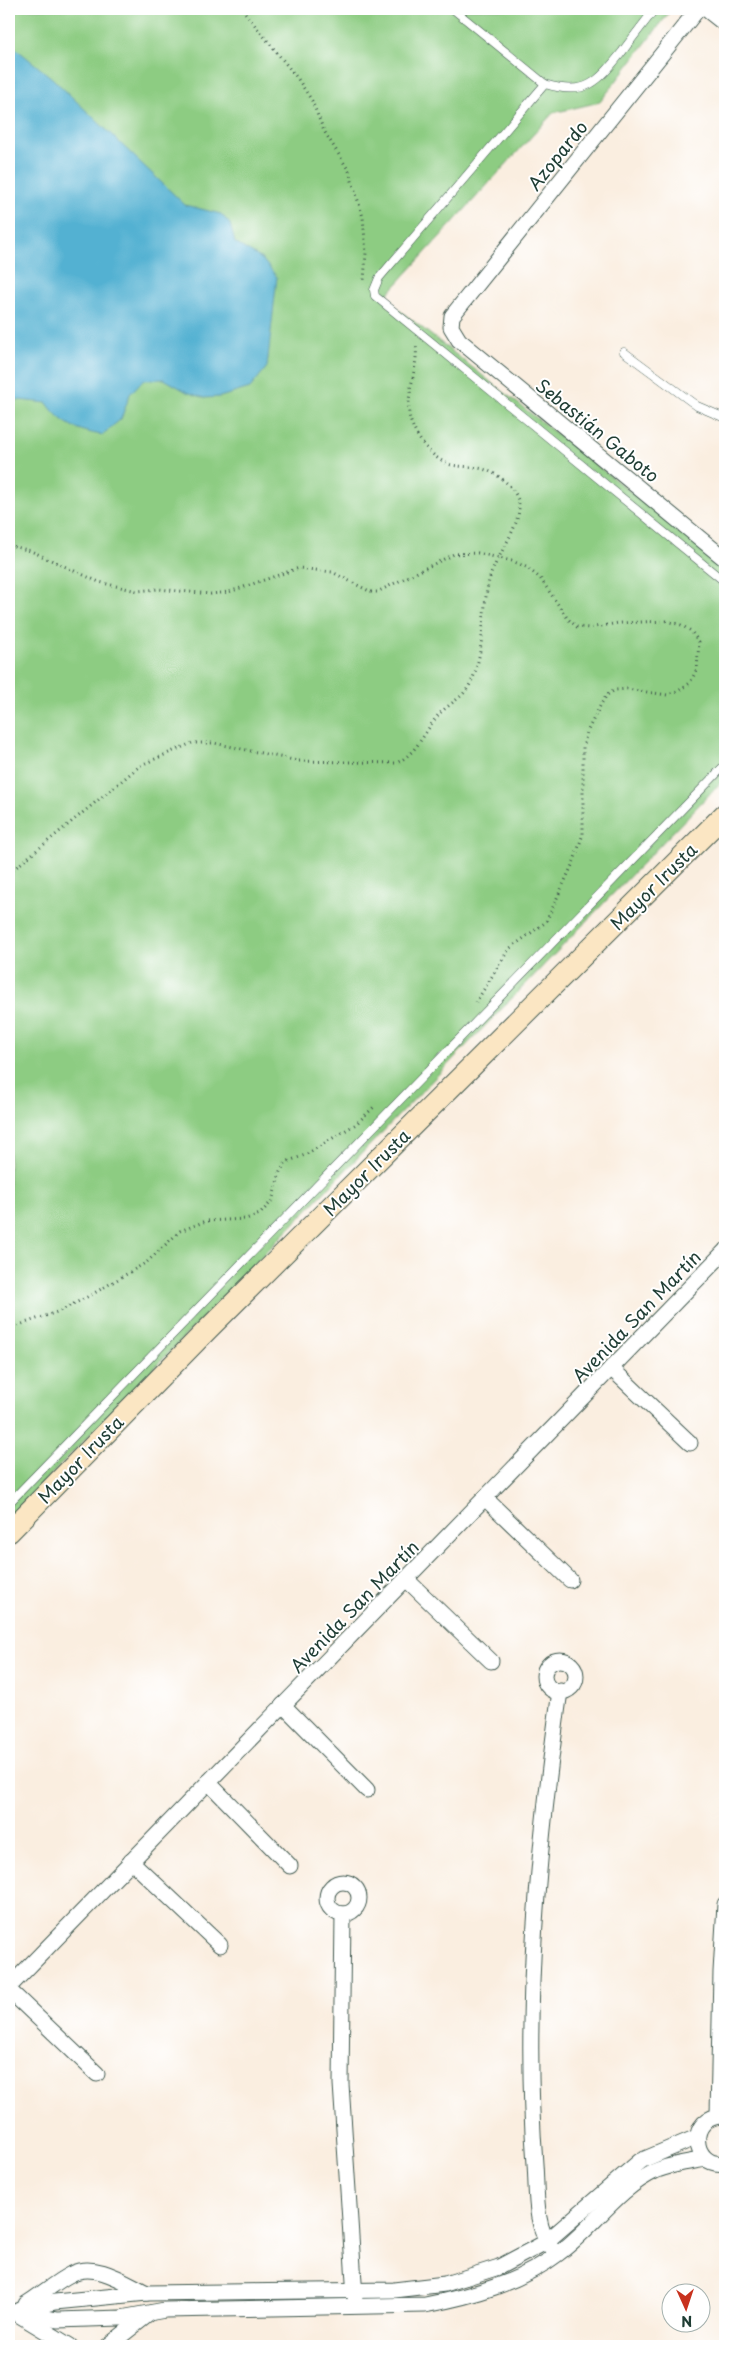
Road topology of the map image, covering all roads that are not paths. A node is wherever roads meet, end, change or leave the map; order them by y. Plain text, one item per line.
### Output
1 (453, 9) edge
2 (655, 9) edge
3 (698, 9) edge
4 (706, 9) edge
5 (725, 24) edge
6 (545, 84) junction
7 (451, 327) joint
8 (624, 352) dead end
9 (725, 418) edge
10 (725, 559) edge
11 (725, 582) edge
12 (725, 765) edge
13 (725, 814) edge
14 (725, 1251) edge
15 (611, 1368) junction
16 (690, 1443) dead end
17 (485, 1498) junction
18 (9, 1503) edge
19 (9, 1532) edge
20 (406, 1579) junction
21 (570, 1580) dead end
22 (491, 1661) dead end
23 (560, 1691) dead end
24 (283, 1705) junction
25 (208, 1782) junction
26 (367, 1790) dead end
27 (131, 1861) junction
28 (290, 1866) dead end
29 (725, 1904) edge
30 (343, 1914) dead end
31 (220, 1945) dead end
32 (9, 1988) edge
33 (97, 2074) dead end
34 (722, 2116) edge
35 (697, 2137) junction
36 (706, 2159) junction
37 (725, 2163) edge
38 (546, 2242) junction
39 (558, 2254) junction
40 (355, 2289) junction
41 (165, 2292) junction
42 (147, 2293) junction
43 (356, 2306) junction
44 (11, 2311) edge
45 (158, 2311) junction
46 (70, 2346) edge
47 (108, 2346) edge

1 - 6 lane
2 - 6 lane
3 - 7 street, Azopardo
4 - 5 street
6 - 11 lane
7 - 10 street, Sebastián Gaboto
8 - 9 lane
12 - 18 lane
13 - 19 main road, Mayor Irusta
14 - 15 street, Avenida San Martín
15 - 16 street
15 - 17 street, Avenida San Martín
17 - 20 street, Avenida San Martín
17 - 21 street
20 - 22 street
20 - 24 street, Avenida San Martín
23 - 38 street
24 - 25 street, Avenida San Martín
24 - 26 street
25 - 27 street, Avenida San Martín
25 - 28 street
27 - 31 street
27 - 32 street, Avenida San Martín
29 - 34 street
30 - 40 street
32 - 33 street
34 - 35 street
35 - 36 street
35 - 38 street
36 - 37 street
36 - 39 street
38 - 39 street
38 - 40 street
39 - 43 street
40 - 41 street
40 - 43 street
41 - 42 street
41 - 45 street
42 - 44 street
42 - 44 street
43 - 45 street
44 - 45 street
44 - 46 street
45 - 47 street

